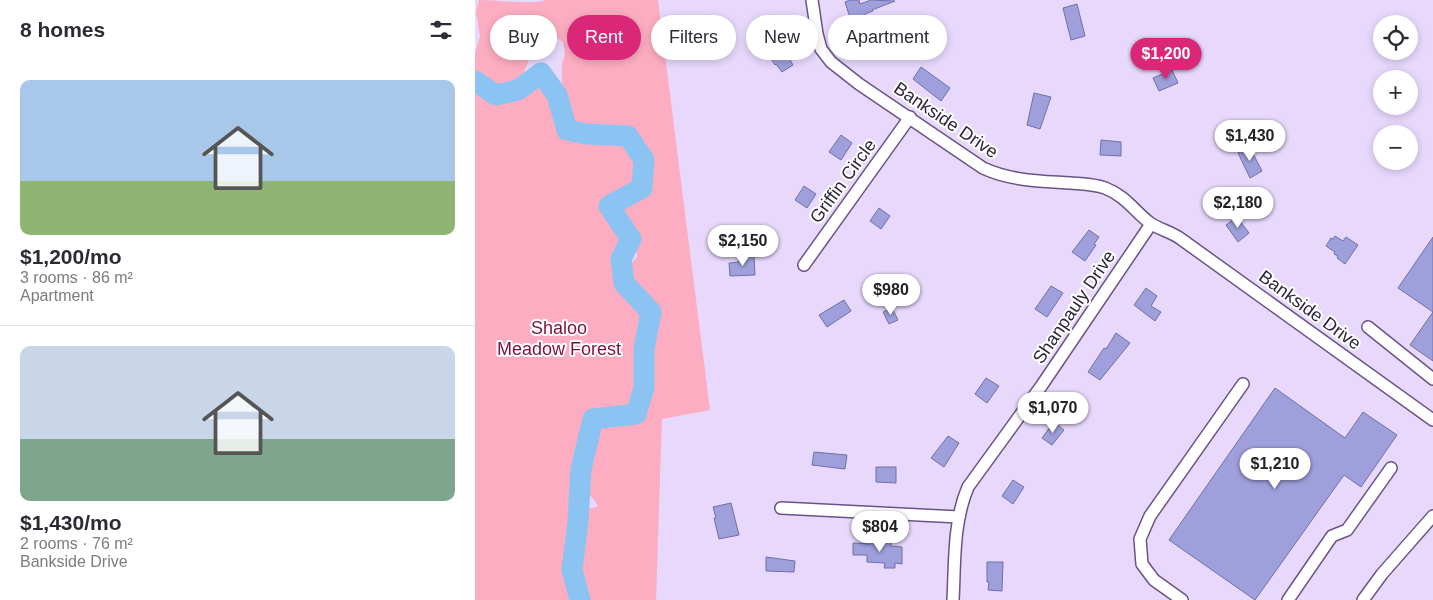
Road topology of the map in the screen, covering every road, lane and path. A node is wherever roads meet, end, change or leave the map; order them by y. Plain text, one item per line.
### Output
1 (812, 0) edge
2 (910, 117) junction
3 (1151, 224) junction
4 (804, 264) dead end
5 (1368, 328) dead end
6 (1433, 379) edge
7 (1243, 384) dead end
8 (1433, 420) edge
9 (1391, 468) dead end
10 (781, 508) dead end
11 (1433, 516) edge
12 (959, 517) junction
13 (953, 600) edge
14 (1183, 600) edge
15 (1288, 600) edge
16 (1363, 600) edge

1 - 2 street, Bankside Drive
2 - 3 street, Bankside Drive
2 - 4 street, Griffin Circle
3 - 8 street, Bankside Drive
3 - 12 street, Shanpauly Drive
5 - 6 street
7 - 14 street
9 - 15 street
10 - 12 street
11 - 16 street
12 - 13 street, Shanpauly Drive

